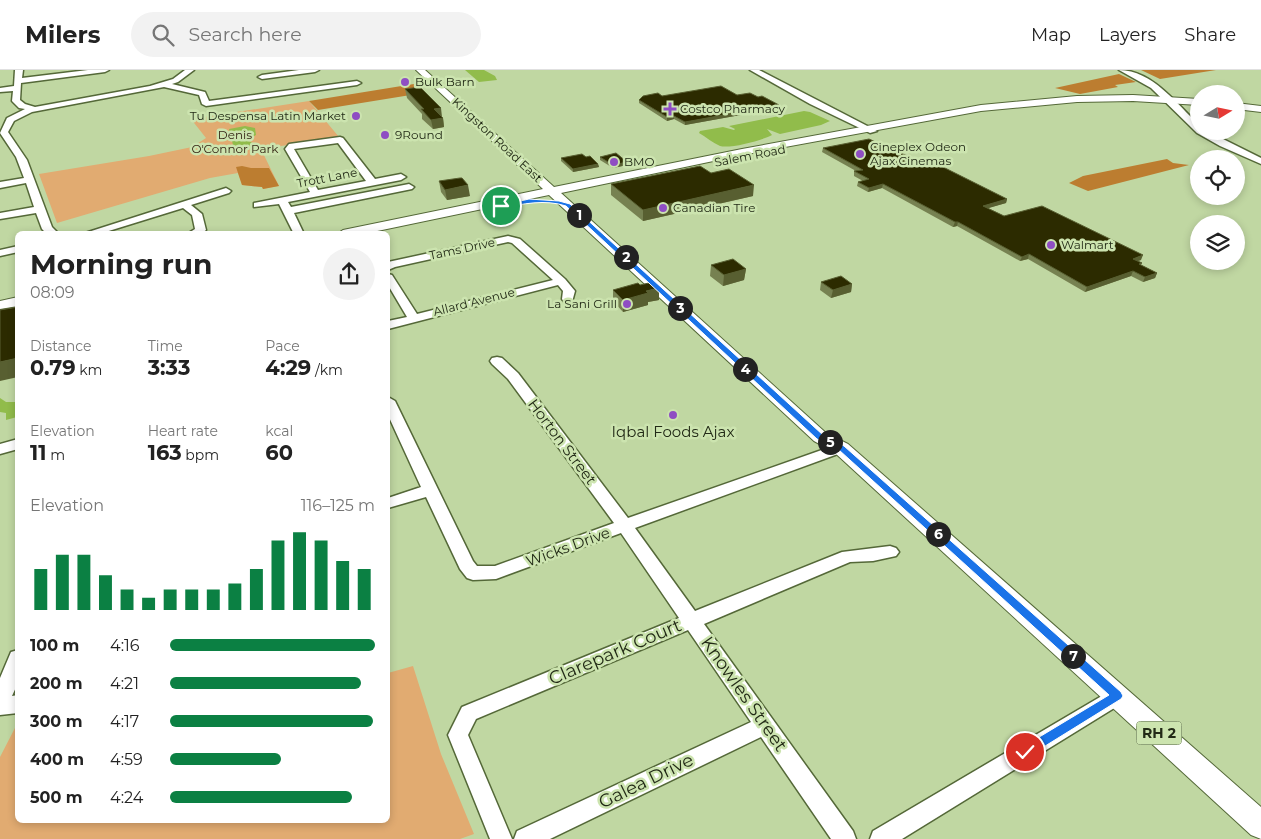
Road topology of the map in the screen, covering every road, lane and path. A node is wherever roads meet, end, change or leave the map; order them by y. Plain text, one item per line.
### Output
1 (19, 70) edge
2 (105, 70) edge
3 (190, 70) edge
4 (314, 70) edge
5 (420, 70) edge
6 (432, 70) edge
7 (754, 70) edge
8 (1123, 70) edge
9 (260, 74) edge
10 (357, 83) dead end
11 (18, 84) junction
12 (167, 85) junction
13 (0, 90) edge
14 (272, 95) junction
15 (1169, 101) junction
16 (1190, 102) edge
17 (278, 104) dead end
18 (1245, 107) edge
19 (34, 109) junction
20 (1261, 109) edge
21 (1190, 121) edge
22 (870, 130) junction
23 (1217, 140) edge
24 (1261, 161) edge
25 (401, 177) dead end
26 (539, 179) junction
27 (29, 180) junction
28 (372, 182) junction
29 (601, 183) junction
30 (0, 185) edge
31 (409, 188) dead end
32 (226, 191) dead end
33 (560, 191) junction
34 (315, 193) junction
35 (529, 198) junction
36 (282, 199) junction
37 (184, 204) junction
38 (257, 204) dead end
39 (40, 209) junction
40 (339, 209) dead end
41 (290, 215) junction
42 (0, 216) edge
43 (50, 231) edge
44 (96, 231) edge
45 (199, 231) edge
46 (298, 231) edge
47 (358, 231) edge
48 (385, 231) edge
49 (15, 250) edge
50 (0, 252) edge
51 (390, 265) edge
52 (390, 280) edge
53 (562, 281) junction
54 (568, 299) dead end
55 (15, 302) edge
56 (0, 305) edge
57 (15, 308) edge
58 (0, 311) edge
59 (413, 317) junction
60 (390, 324) edge
61 (497, 361) dead end
62 (390, 410) edge
63 (15, 445) edge
64 (842, 448) junction
65 (0, 449) edge
66 (430, 490) junction
67 (390, 502) edge
68 (625, 526) junction
69 (890, 552) dead end
70 (691, 620) junction
71 (15, 665) edge
72 (1117, 696) junction
73 (0, 701) edge
74 (15, 704) edge
75 (0, 706) edge
76 (766, 725) junction
77 (1261, 825) edge
78 (501, 839) edge
79 (525, 839) edge
80 (845, 839) edge
81 (881, 839) edge

1 - 11 street
2 - 11 street
3 - 12 street
4 - 9 street
5 - 26 main road, Kingston Road East / RH 2
6 - 33 main road, Kingston Road East / RH 2
7 - 22 street
8 - 15 street
9 - 14 street
10 - 14 street
11 - 13 street
11 - 19 street
12 - 14 street
12 - 19 street
14 - 17 street
15 - 16 main road, Salem Road
15 - 21 street
15 - 22 main road, Salem Road
18 - 20 main road
19 - 27 street
22 - 29 main road, Salem Road
23 - 24 street
25 - 28 street, Trott Lane
26 - 33 main road, Kingston Road East / RH 2
26 - 35 main road
27 - 30 street
27 - 39 street
28 - 34 street, Trott Lane
28 - 34 street
29 - 33 main road
29 - 33 main road
31 - 41 street
32 - 37 street
33 - 35 main road
33 - 35 main road
33 - 64 main road, Kingston Road East / RH 2
34 - 36 street, Trott Lane
35 - 47 main road
35 - 48 main road
36 - 38 street, Trott Lane
36 - 41 street
37 - 44 street
37 - 45 street
39 - 42 street
39 - 43 street
40 - 41 street
41 - 46 street
49 - 50 street
51 - 53 street, Tams Drive
52 - 59 street
53 - 54 street
53 - 59 street, Allard Avenue
55 - 56 main road
57 - 58 main road
59 - 60 street, Allard Avenue
61 - 68 street, Horton Street
62 - 66 street, Wicks Drive
63 - 65 street
64 - 68 street, Wicks Drive
64 - 72 main road, Kingston Road East / RH 2
66 - 67 street
66 - 68 street, Wicks Drive
68 - 70 street, Knowles Street
69 - 70 street, Clarepark Court
70 - 76 street, Knowles Street
70 - 78 street, Clarepark Court
71 - 73 street
72 - 77 main road, Kingston Road East / RH 2
72 - 81 street
74 - 75 street
76 - 79 street, Galea Drive
76 - 80 street, Knowles Street

